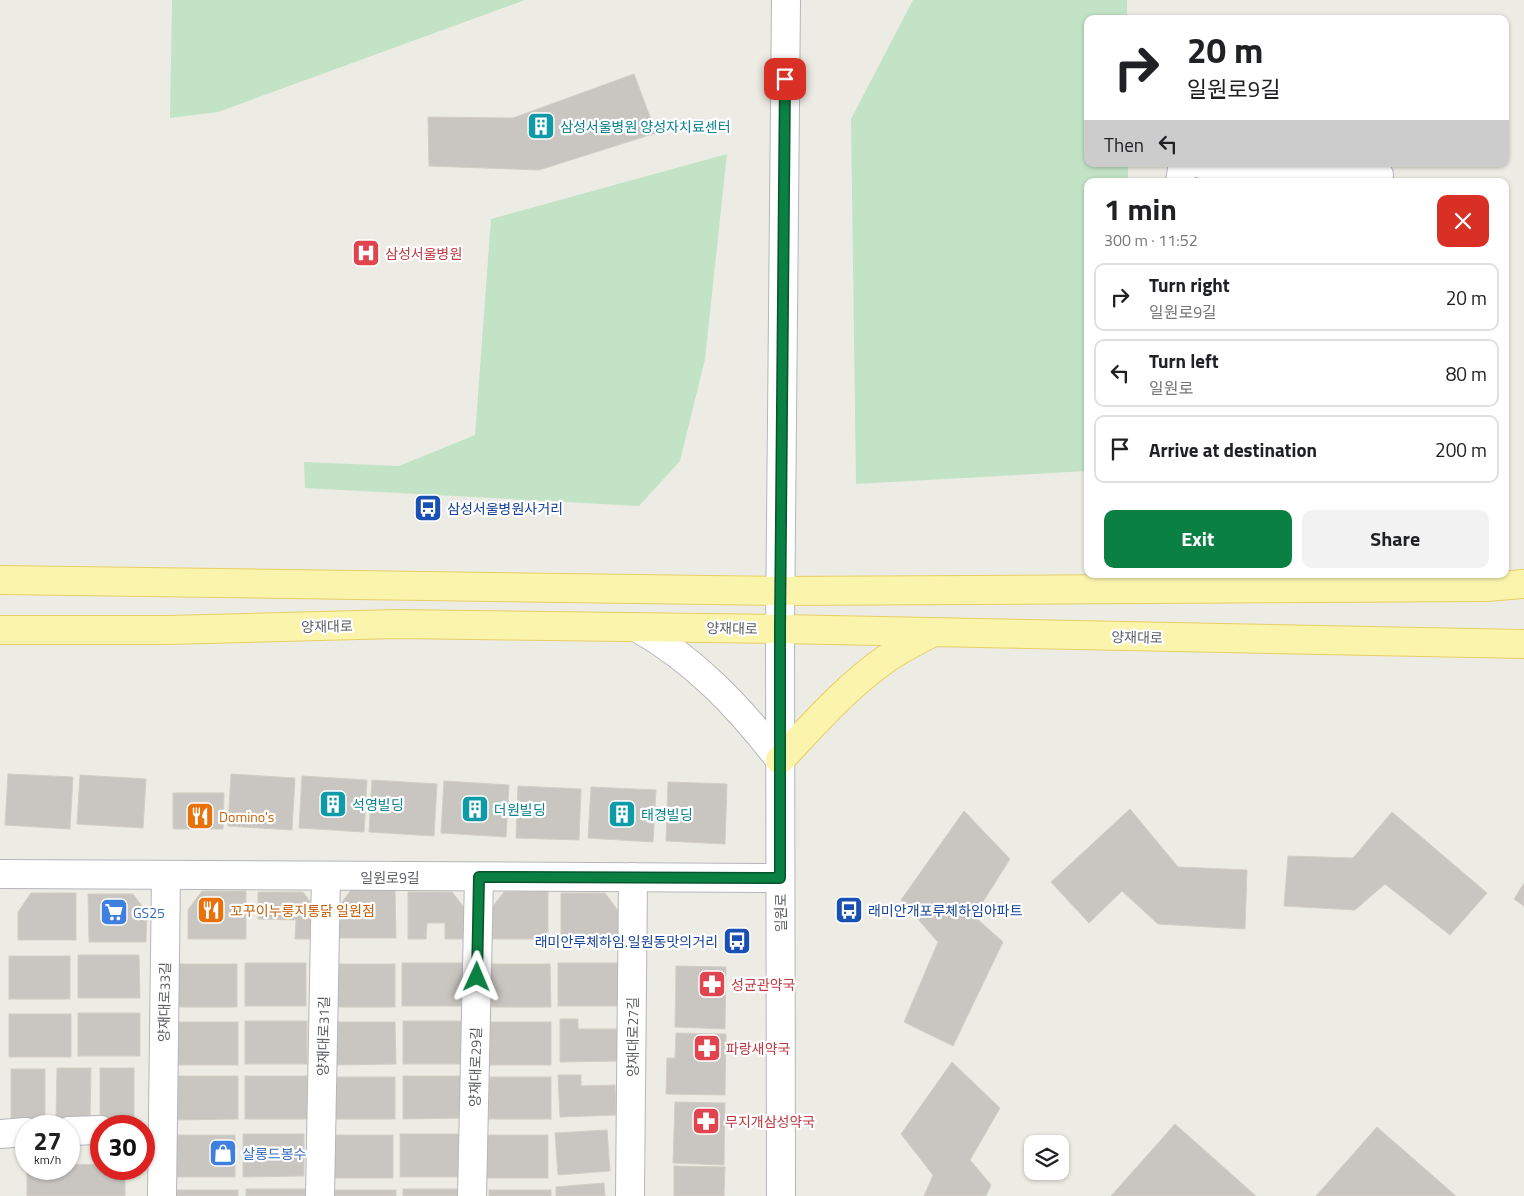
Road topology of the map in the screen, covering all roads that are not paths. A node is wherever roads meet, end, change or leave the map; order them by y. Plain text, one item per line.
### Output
1 (786, 0) edge
2 (1250, 167) edge
3 (1379, 175) dead end
4 (0, 580) edge
5 (1202, 581) edge
6 (1524, 584) edge
7 (780, 591) junction
8 (636, 627) junction
9 (780, 629) junction
10 (0, 630) edge
11 (933, 632) junction
12 (1524, 644) edge
13 (780, 760) junction
14 (0, 874) edge
15 (166, 875) junction
16 (326, 876) junction
17 (479, 877) junction
18 (633, 878) junction
19 (780, 878) junction
20 (154, 1115) edge
21 (15, 1133) edge
22 (0, 1134) edge
23 (155, 1144) edge
24 (162, 1196) edge
25 (320, 1196) edge
26 (472, 1196) edge
27 (630, 1196) edge
28 (781, 1196) edge

1 - 7 street, 일원로
2 - 3 street
4 - 7 main road
5 - 6 main road
5 - 7 main road
7 - 9 street, 일원로
8 - 9 main road, 양재대로
8 - 10 main road, 양재대로
8 - 13 street
9 - 11 main road, 양재대로
9 - 13 street, 일원로
11 - 12 main road, 양재대로
11 - 13 main road
13 - 19 street, 일원로
14 - 15 street, 일원로9길
15 - 16 street, 일원로9길
15 - 20 street, 양재대로33길
16 - 17 street, 일원로9길
16 - 25 street, 양재대로31길
17 - 18 street, 일원로9길
17 - 26 street, 양재대로29길
18 - 19 street, 일원로9길
18 - 27 street, 양재대로27길
19 - 28 street, 일원로
21 - 22 street
23 - 24 street, 양재대로33길

